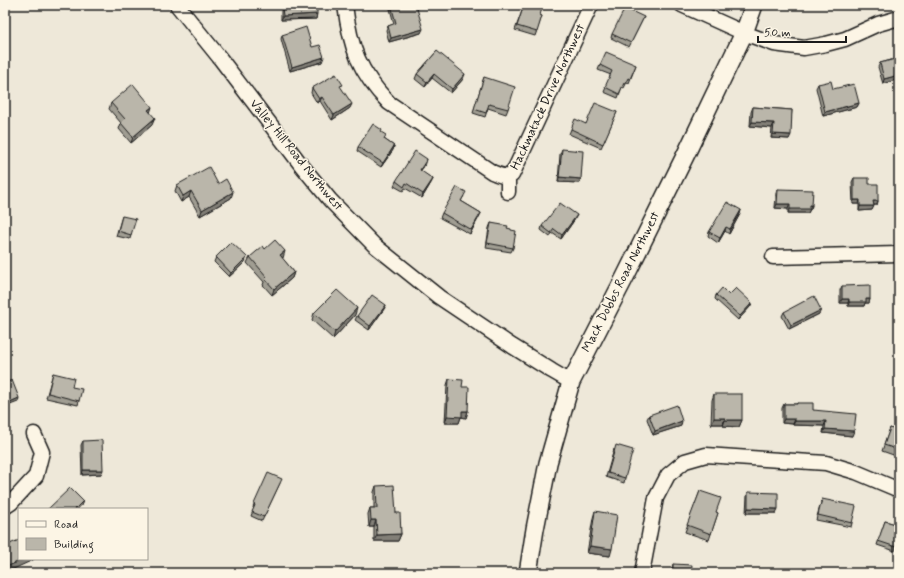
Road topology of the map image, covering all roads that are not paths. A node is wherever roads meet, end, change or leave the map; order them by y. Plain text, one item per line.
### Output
1 (177, 5) edge
2 (345, 5) edge
3 (591, 5) edge
4 (682, 5) edge
5 (754, 5) edge
6 (899, 18) edge
7 (744, 33) junction
8 (508, 176) junction
9 (508, 192) dead end
10 (899, 254) edge
11 (773, 258) dead end
12 (571, 382) junction
13 (34, 434) dead end
14 (899, 490) edge
15 (5, 507) edge
16 (528, 573) edge
17 (642, 573) edge

1 - 12 street, Valley Hill Road Northwest
2 - 8 street, Hackmatack Drive Northwest
3 - 8 street, Hackmatack Drive Northwest
4 - 7 street
5 - 7 street, Mack Dobbs Road Northwest
6 - 7 street
7 - 12 street, Mack Dobbs Road Northwest
8 - 9 street
10 - 11 street
12 - 16 street, Mack Dobbs Road Northwest
13 - 15 street
14 - 17 street

